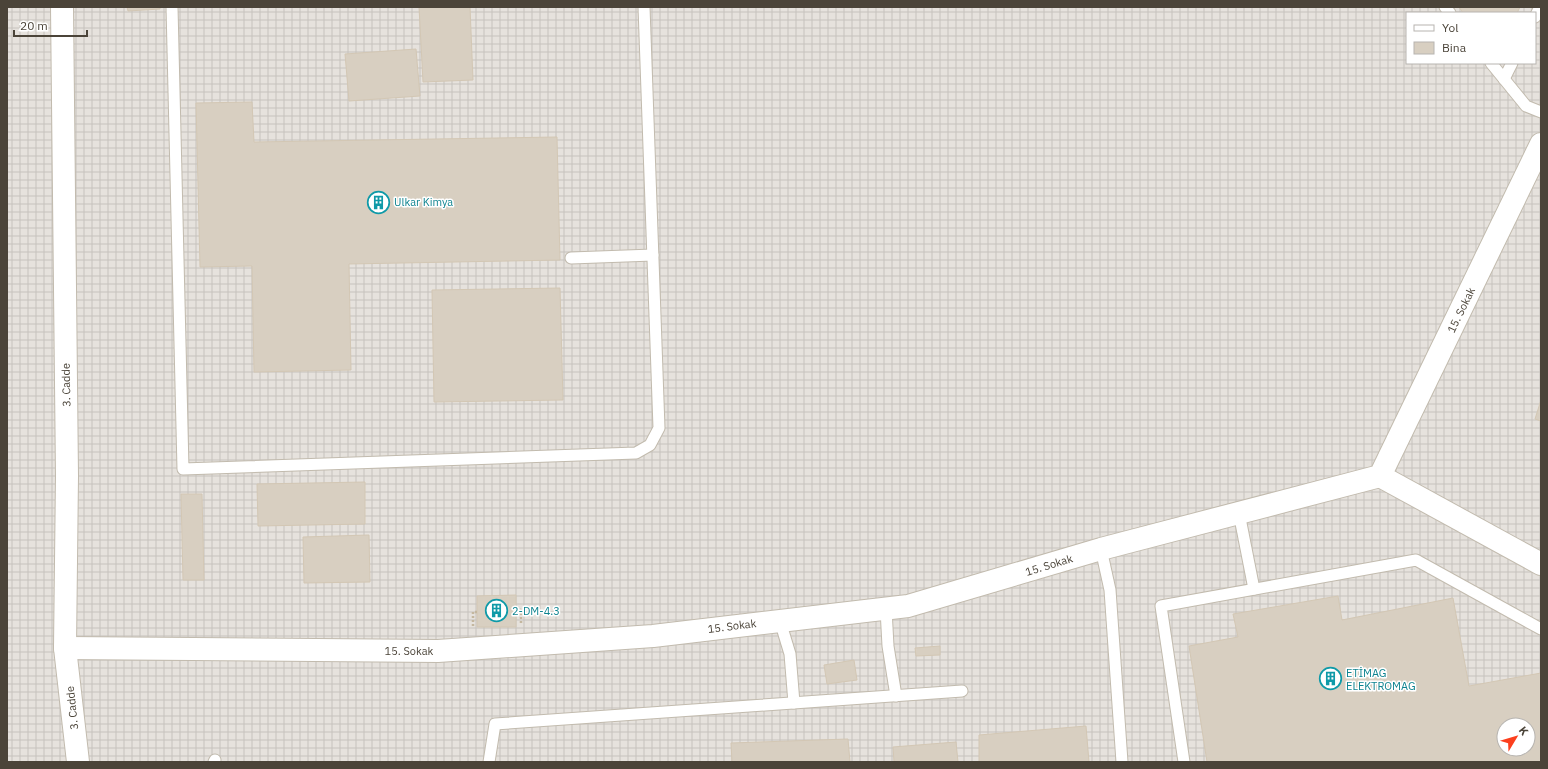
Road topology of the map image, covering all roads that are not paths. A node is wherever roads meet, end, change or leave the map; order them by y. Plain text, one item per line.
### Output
1 (62, 7) edge
2 (172, 7) edge
3 (644, 7) edge
4 (1492, 64) edge
5 (1512, 64) edge
6 (1504, 79) junction
7 (1541, 112) edge
8 (1541, 144) edge
9 (653, 255) junction
10 (571, 258) dead end
11 (1380, 476) junction
12 (1240, 513) junction
13 (1101, 549) junction
14 (1541, 564) edge
15 (1254, 589) junction
16 (886, 609) junction
17 (780, 621) junction
18 (1541, 629) edge
19 (65, 648) junction
20 (962, 691) dead end
21 (896, 696) junction
22 (794, 703) junction
23 (78, 762) edge
24 (489, 762) edge
25 (1122, 762) edge
26 (1184, 762) edge

1 - 19 street, 3. Cadde
2 - 9 lane
3 - 9 lane
4 - 6 lane
5 - 6 lane
6 - 7 lane
8 - 11 street, 15. Sokak
9 - 10 lane
11 - 12 street, 15. Sokak
11 - 14 street
12 - 13 street, 15. Sokak
12 - 15 lane
13 - 16 street, 15. Sokak
13 - 25 lane
15 - 18 lane
15 - 26 lane
16 - 17 street, 15. Sokak
16 - 21 lane
17 - 19 street, 15. Sokak
17 - 22 lane
19 - 23 street, 3. Cadde
20 - 21 lane
21 - 22 lane
22 - 24 lane

